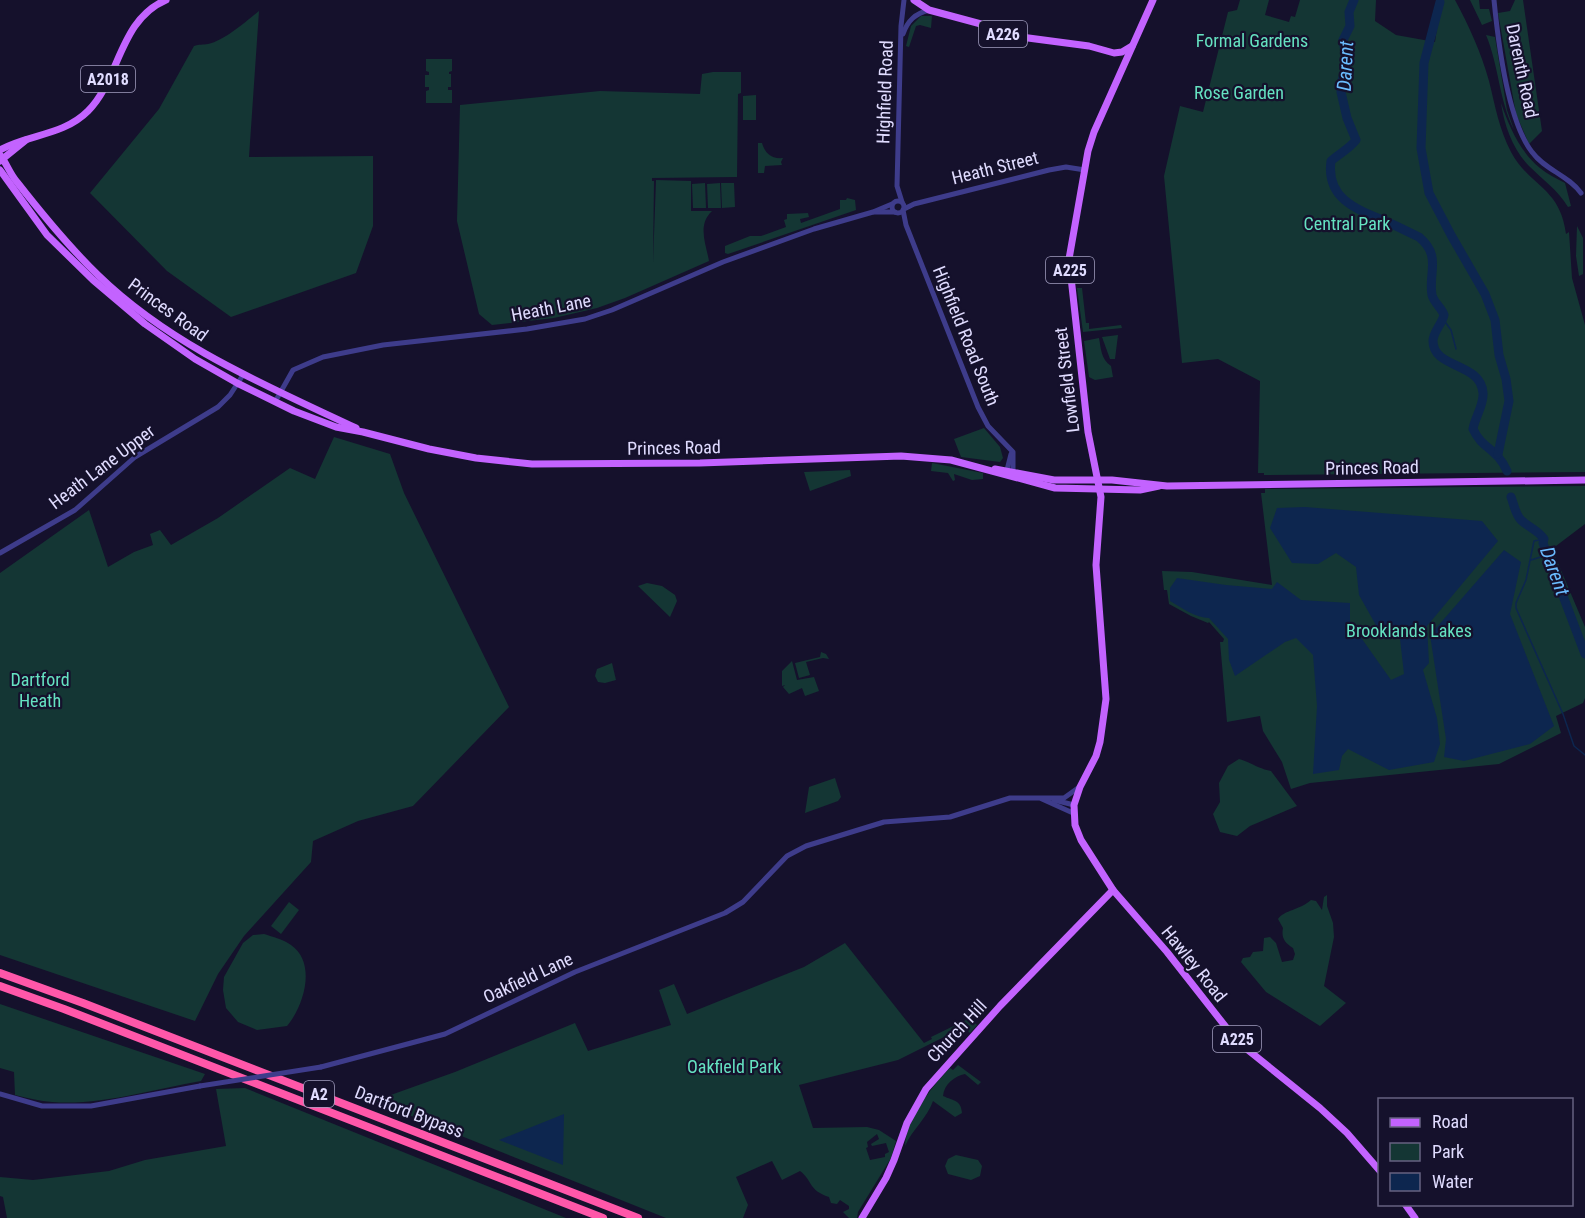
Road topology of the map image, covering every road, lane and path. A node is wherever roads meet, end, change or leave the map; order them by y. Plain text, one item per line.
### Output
1 (165, 0) edge
2 (904, 0) edge
3 (914, 0) edge
4 (1153, 0) edge
5 (1494, 0) edge
6 (929, 10) junction
7 (902, 36) junction
8 (1132, 46) junction
9 (1116, 55) junction
10 (1129, 56) junction
11 (1122, 66) junction
12 (26, 140) junction
13 (0, 150) edge
14 (1, 158) edge
15 (0, 170) edge
16 (1085, 170) junction
17 (897, 186) junction
18 (1581, 193) dead end
19 (893, 203) junction
20 (903, 206) junction
21 (873, 212) junction
22 (895, 213) junction
23 (906, 225) junction
24 (243, 375) junction
25 (237, 383) junction
26 (279, 393) junction
27 (275, 402) junction
28 (363, 432) junction
29 (1010, 474) junction
30 (1097, 480) junction
31 (1585, 480) edge
32 (1159, 486) junction
33 (1100, 490) junction
34 (0, 553) edge
35 (1088, 768) joint
36 (1080, 787) junction
37 (1038, 798) junction
38 (1074, 805) junction
39 (1073, 813) junction
40 (1113, 890) junction
41 (0, 973) edge
42 (0, 986) edge
43 (0, 1094) edge
44 (1378, 1168) edge
45 (603, 1218) edge
46 (638, 1218) edge
47 (862, 1218) edge

1 - 12 main road, A2018
2 - 7 street, Highfield Road
3 - 6 main road, A226
4 - 8 main road, Lowfield Street
5 - 18 street, Darenth Road
6 - 7 street
6 - 9 main road, A226
7 - 17 street, Highfield Road
8 - 9 main road
8 - 10 main road, Lowfield Street / A225
9 - 10 main road, A226
9 - 11 main road
10 - 11 main road, Lowfield Street / A225
11 - 16 main road, Lowfield Street / A225
12 - 13 main road, A2018
12 - 14 main road, A2018
14 - 24 main road, Princes Road
15 - 25 main road, Princes Road
16 - 20 street, Heath Street
16 - 30 main road, Lowfield Street / A225
17 - 19 street, Highfield Road
17 - 20 street, Highfield Road
19 - 20 street, Heath Lane
19 - 21 street, Heath Lane
19 - 22 street
20 - 22 street, Heath Street
20 - 23 street, Highfield Road South
21 - 22 street, Heath Lane
21 - 26 street, Heath Lane
22 - 23 street, Highfield Road South
23 - 29 street, Highfield Road South
24 - 25 street, Heath Lane Upper
24 - 26 main road, Princes Road
25 - 27 main road, Princes Road
25 - 34 street, Heath Lane Upper
26 - 27 street, Heath Lane
26 - 28 main road, Princes Road
27 - 28 main road, Princes Road
28 - 29 main road, Princes Road
29 - 30 main road, Princes Road
29 - 33 main road, Princes Road
30 - 32 main road, Princes Road
30 - 33 main road, Lowfield Street / A225
31 - 32 main road, Princes Road
32 - 33 main road, Princes Road
33 - 35 main road, Lowfield Street / A225
35 - 36 main road, Hawley Road / A225
36 - 37 street, Oakfield Lane
36 - 38 main road, Hawley Road / A225
37 - 38 street, Oakfield Lane
37 - 39 street, Oakfield Lane
37 - 43 street, Oakfield Lane, bridge
38 - 39 main road, Hawley Road / A225
39 - 40 main road, Hawley Road / A225
40 - 44 main road, Hawley Road / A225
40 - 47 main road, Church Hill
41 - 46 highway, Dartford Bypass / A2
42 - 45 highway, Dartford Bypass / A2

